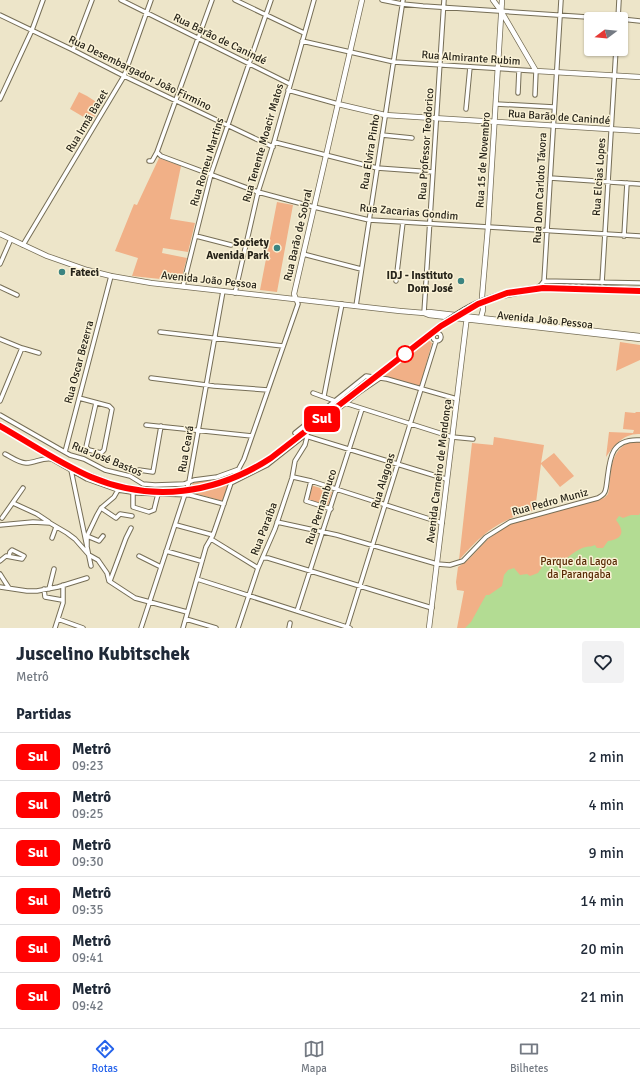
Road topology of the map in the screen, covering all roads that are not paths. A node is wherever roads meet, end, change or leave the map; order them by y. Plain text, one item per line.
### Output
1 (43, 0) edge
2 (92, 0) edge
3 (121, 0) edge
4 (151, 0) edge
5 (212, 0) edge
6 (235, 0) edge
7 (271, 0) edge
8 (314, 0) edge
9 (362, 0) edge
10 (382, 0) edge
11 (444, 0) edge
12 (493, 0) edge
13 (502, 0) edge
14 (561, 0) edge
15 (619, 0) edge
16 (403, 2) edge
17 (444, 7) junction
18 (501, 11) junction
19 (618, 12) edge
20 (146, 13) junction
21 (266, 14) junction
22 (560, 14) junction
23 (0, 15) edge
24 (584, 16) edge
25 (628, 20) edge
26 (640, 21) edge
27 (32, 30) junction
28 (304, 33) junction
29 (198, 39) junction
30 (302, 41) junction
31 (73, 50) junction
32 (350, 52) junction
33 (616, 56) edge
34 (394, 62) junction
35 (248, 64) junction
36 (440, 65) junction
37 (470, 67) junction
38 (498, 69) junction
39 (519, 70) junction
40 (536, 71) junction
41 (556, 72) junction
42 (124, 76) junction
43 (614, 77) junction
44 (640, 77) edge
45 (290, 84) junction
46 (288, 90) junction
47 (518, 93) dead end
48 (535, 95) dead end
49 (0, 99) edge
50 (176, 100) junction
51 (338, 104) junction
52 (496, 104) junction
53 (554, 107) junction
54 (466, 109) dead end
55 (385, 115) junction
56 (437, 118) junction
57 (495, 122) junction
58 (228, 125) junction
59 (553, 125) junction
60 (611, 129) junction
61 (640, 131) edge
62 (382, 135) junction
63 (412, 138) dead end
64 (274, 144) junction
65 (157, 152) junction
66 (326, 155) junction
67 (150, 161) dead end
68 (377, 168) junction
69 (433, 172) junction
70 (211, 174) junction
71 (550, 178) junction
72 (608, 182) junction
73 (627, 183) junction
74 (640, 184) edge
75 (258, 192) junction
76 (314, 207) junction
77 (369, 220) junction
78 (403, 222) junction
79 (430, 224) junction
80 (488, 227) junction
81 (546, 231) junction
82 (0, 234) edge
83 (604, 234) junction
84 (196, 236) junction
85 (624, 236) junction
86 (640, 236) edge
87 (11, 239) junction
88 (24, 245) junction
89 (231, 245) dead end
90 (303, 254) junction
91 (0, 264) edge
92 (361, 269) junction
93 (111, 276) junction
94 (544, 280) junction
95 (396, 281) dead end
96 (602, 283) junction
97 (640, 284) edge
98 (183, 286) junction
99 (0, 287) edge
100 (223, 291) junction
101 (235, 293) junction
102 (17, 295) dead end
103 (296, 299) junction
104 (483, 303) junction
105 (342, 304) junction
106 (356, 306) junction
107 (424, 313) junction
108 (466, 318) junction
109 (481, 320) junction
110 (160, 332) dead end
111 (640, 336) edge
112 (214, 338) junction
113 (0, 339) edge
114 (640, 339) edge
115 (436, 341) dead end
116 (283, 346) junction
117 (22, 348) junction
118 (39, 353) dead end
119 (151, 378) dead end
120 (380, 378) junction
121 (207, 385) junction
122 (422, 389) junction
123 (268, 390) junction
124 (313, 393) dead end
125 (324, 396) junction
126 (79, 398) junction
127 (457, 399) junction
128 (0, 401) edge
129 (335, 401) junction
130 (96, 403) junction
131 (346, 403) junction
132 (362, 409) junction
133 (0, 415) edge
134 (146, 424) dead end
135 (411, 424) junction
136 (161, 426) junction
137 (198, 431) junction
138 (295, 433) dead end
139 (252, 436) junction
140 (306, 436) junction
141 (452, 437) junction
142 (473, 439) dead end
143 (640, 440) edge
144 (350, 450) junction
145 (65, 452) junction
146 (5, 454) dead end
147 (398, 465) junction
148 (239, 469) junction
149 (71, 470) junction
150 (139, 470) dead end
151 (293, 477) junction
152 (446, 479) junction
153 (311, 481) junction
154 (189, 482) junction
155 (231, 483) junction
156 (23, 488) dead end
157 (118, 490) junction
158 (336, 490) junction
159 (133, 493) junction
160 (158, 494) junction
161 (184, 494) junction
162 (13, 503) junction
163 (224, 504) junction
164 (385, 505) junction
165 (102, 508) junction
166 (331, 509) junction
167 (132, 516) dead end
168 (1, 517) edge
169 (277, 522) junction
170 (50, 523) junction
171 (442, 523) junction
172 (1, 525) edge
173 (176, 525) junction
174 (56, 526) junction
175 (131, 528) dead end
176 (323, 532) junction
177 (88, 536) junction
178 (103, 536) dead end
179 (212, 537) junction
180 (52, 538) dead end
181 (373, 546) junction
182 (87, 551) junction
183 (166, 551) junction
184 (24, 556) dead end
185 (139, 556) dead end
186 (263, 558) junction
187 (0, 561) edge
188 (201, 561) junction
189 (437, 564) junction
190 (91, 566) dead end
191 (161, 567) junction
192 (258, 568) junction
193 (54, 569) dead end
194 (310, 571) junction
195 (0, 574) edge
196 (87, 578) dead end
197 (197, 579) junction
198 (109, 581) junction
199 (63, 585) junction
200 (0, 586) edge
201 (360, 586) junction
202 (9, 588) junction
203 (44, 589) junction
204 (49, 589) junction
205 (249, 596) junction
206 (62, 600) junction
207 (150, 602) junction
208 (432, 608) junction
209 (297, 611) junction
210 (187, 612) junction
211 (58, 619) junction
212 (186, 619) junction
213 (290, 623) dead end
214 (55, 628) edge
215 (83, 628) edge
216 (141, 628) edge
217 (183, 628) edge
218 (216, 628) edge
219 (238, 628) edge
220 (289, 628) edge
221 (349, 628) edge
222 (429, 628) edge

1 - 27 street
2 - 31 street
3 - 20 street, Rua Barão de Canindé
4 - 20 street, Rua Irmã Bazet
5 - 29 street
6 - 21 street
7 - 21 street, Rua Romeu Martins
8 - 28 street, Rua Tenente Moacir Matos
9 - 32 main road, Rua Barão de Sobral
10 - 16 street
11 - 17 street, Rua Professor Teodorico
12 - 18 main road
13 - 18 main road, Rua 15 de Novembro
14 - 22 street, Rua Dom Carloto Távora
15 - 19 street
16 - 17 street
16 - 34 street, Rua Elvira Pinho
17 - 18 street
17 - 36 street, Rua Professor Teodorico
18 - 22 street
18 - 38 main road, Rua 15 de Novembro
18 - 40 main road
20 - 29 street, Rua Barão de Canindé
20 - 42 street, Rua Irmã Bazet
21 - 28 street
21 - 35 street, Rua Romeu Martins
22 - 24 street
22 - 41 street, Rua Dom Carloto Távora
23 - 27 street, Rua Desembargador João Firmino
25 - 26 street
27 - 31 street, Rua Desembargador João Firmino
27 - 49 street
28 - 30 street, Rua Tenente Moacir Matos
29 - 35 street, Rua Barão de Canindé
29 - 50 street
30 - 32 street, Rua Almirante Rubim
30 - 45 street, Rua Tenente Moacir Matos
31 - 42 street, Rua Desembargador João Firmino
32 - 34 street, Rua Almirante Rubim
32 - 51 main road, Rua Barão de Sobral
33 - 43 street, Rua Elcias Lopes
34 - 36 street, Rua Almirante Rubim
34 - 55 street, Rua Elvira Pinho
35 - 45 street, Rua Barão de Canindé
35 - 58 street, Rua Romeu Martins
36 - 37 street, Rua Almirante Rubim
36 - 56 street, Rua Professor Teodorico
37 - 38 street, Rua Almirante Rubim
37 - 54 street
38 - 39 street, Rua Almirante Rubim
38 - 52 main road, Rua 15 de Novembro
39 - 40 street, Rua Almirante Rubim
39 - 47 street
40 - 41 main road, Rua Almirante Rubim
40 - 48 street
41 - 43 main road, Rua Almirante Rubim
41 - 53 street, Rua Dom Carloto Távora
42 - 50 street, Rua Desembargador João Firmino
42 - 88 street, Rua Irmã Bazet
43 - 44 main road, Rua Almirante Rubim
43 - 60 street, Rua Elcias Lopes
45 - 46 street, Rua Tenente Moacir Matos
46 - 51 street, Rua Barão de Canindé
46 - 64 street, Rua Tenente Moacir Matos
50 - 58 street, Rua Desembargador João Firmino
50 - 65 street
51 - 55 main road, Rua Barão de Canindé
51 - 66 main road, Rua Barão de Sobral
52 - 53 street
52 - 57 main road, Rua 15 de Novembro
53 - 59 street, Rua Dom Carloto Távora
55 - 56 main road, Rua Barão de Canindé
55 - 62 street, Rua Elvira Pinho
56 - 57 main road, Rua Barão de Canindé
56 - 69 street, Rua Professor Teodorico
57 - 59 main road, Rua Barão de Canindé
57 - 80 main road, Rua 15 de Novembro
58 - 64 street, Rua Desembargador João Firmino
58 - 70 street, Rua Romeu Martins
59 - 60 main road, Rua Barão de Canindé
59 - 71 street, Rua Dom Carloto Távora
60 - 61 main road, Rua Barão de Canindé
60 - 72 street, Rua Elcias Lopes
62 - 63 street
62 - 68 street, Rua Elvira Pinho
64 - 66 street, Rua Desembargador João Firmino
64 - 75 street, Rua Tenente Moacir Matos
65 - 67 street
65 - 70 street, Rua Zacarias Gondim
66 - 68 street, Rua Desembargador João Firmino
66 - 76 main road, Rua Barão de Sobral
68 - 69 street, Rua Desembargador João Firmino
68 - 77 street, Rua Elvira Pinho
69 - 79 street, Rua Professor Teodorico
70 - 75 street, Rua Zacarias Gondim
70 - 84 street, Rua Romeu Martins
71 - 72 street
71 - 81 street, Rua Dom Carloto Távora
72 - 73 street
72 - 83 street, Rua Elcias Lopes
73 - 74 street
73 - 85 street
75 - 76 street, Rua Zacarias Gondim
75 - 101 street, Rua Tenente Moacir Matos
76 - 77 street, Rua Zacarias Gondim
76 - 90 main road, Rua Barão de Sobral
77 - 78 street, Rua Zacarias Gondim
77 - 92 street, Rua Elvira Pinho
78 - 79 street, Rua Zacarias Gondim
78 - 95 street
79 - 80 street, Rua Zacarias Gondim
79 - 107 street, Rua Professor Teodorico
80 - 81 street, Rua Zacarias Gondim
80 - 104 main road, Rua 15 de Novembro
81 - 83 street, Rua Zacarias Gondim
81 - 94 street, Rua Dom Carloto Távora
82 - 87 main road, Avenida João Pessoa
83 - 85 street, Rua Zacarias Gondim
83 - 96 street, Rua Elcias Lopes
84 - 89 street
84 - 98 street, Rua Romeu Martins
85 - 86 street, Rua Zacarias Gondim
87 - 88 main road, Avenida João Pessoa
87 - 91 street
88 - 93 main road, Avenida João Pessoa
90 - 92 street
90 - 103 main road, Rua Barão de Sobral
92 - 106 street, Rua Elvira Pinho
93 - 98 main road, Avenida João Pessoa
93 - 126 street, Rua Oscar Bezerra
94 - 96 street
94 - 104 street
96 - 97 street
98 - 100 main road, Avenida João Pessoa
99 - 102 street
100 - 101 main road, Avenida João Pessoa
100 - 112 street, Rua Ceará
101 - 103 main road, Avenida João Pessoa
103 - 105 main road, Avenida João Pessoa
103 - 116 street, Rua Barão de Sobral
104 - 109 main road, Rua 15 de Novembro
105 - 106 main road, Avenida João Pessoa
105 - 125 street
106 - 107 main road, Avenida João Pessoa
107 - 108 main road, Avenida João Pessoa
108 - 109 main road, Avenida João Pessoa
108 - 127 main road, Avenida Carneiro de Mendonça
109 - 111 main road, Avenida João Pessoa
109 - 114 main road, Avenida João Pessoa
110 - 112 street
112 - 116 street
112 - 121 street, Rua Ceará
113 - 117 street
115 - 122 street, Rua Alagoas
116 - 123 street, Rua Barão de Sobral
117 - 118 street
117 - 128 street
119 - 121 street
120 - 122 street
120 - 129 street
120 - 131 street
121 - 123 street
121 - 137 street, Rua Ceará
122 - 127 street
122 - 135 street, Rua Alagoas
123 - 139 street, Rua Barão de Sobral
124 - 125 street
125 - 129 street
126 - 130 street
126 - 145 street, Rua Oscar Bezerra
127 - 141 main road, Avenida Carneiro de Mendonça
129 - 138 street
130 - 130 street
131 - 132 street
131 - 140 street
132 - 135 street
132 - 144 street, Rua Pernambuco
133 - 145 street, Rua José Bastos
134 - 136 street
135 - 141 street
135 - 147 street, Rua Alagoas
136 - 137 street
136 - 150 street
137 - 139 street
137 - 154 street, Rua Ceará
139 - 148 street, Rua Barão de Sobral
140 - 144 street
140 - 151 street, Rua Paraíba
140 - 155 street
141 - 142 street
141 - 152 main road, Avenida Carneiro de Mendonça
143 - 189 street, Rua Pedro Muniz
144 - 147 street
144 - 158 street, Rua Pernambuco
145 - 154 street, Rua José Bastos
146 - 149 street, Rua José Bastos
147 - 152 street
147 - 164 street, Rua Alagoas
148 - 154 street, Rua José Bastos
148 - 155 street, Rua Barão de Sobral
149 - 157 street, Rua José Bastos
149 - 182 street
151 - 153 street
151 - 169 street, Rua Paraíba
152 - 171 main road, Avenida Carneiro de Mendonça
153 - 158 street
153 - 166 street
154 - 161 street, Rua Ceará
155 - 163 street, Rua Barão de Sobral
156 - 162 street
157 - 159 street, Rua José Bastos
157 - 165 street
158 - 164 street
158 - 166 street, Rua Pernambuco
159 - 160 street, Rua José Bastos
159 - 160 street
160 - 161 street, Rua José Bastos
161 - 163 street, Rua José Bastos
161 - 173 street, Rua Ceará
162 - 168 street
162 - 170 street
163 - 179 street, Rua Barão de Sobral
164 - 171 street
164 - 181 street, Rua Alagoas
165 - 167 street
165 - 177 street
166 - 176 street, Rua Pernambuco
168 - 172 street
169 - 176 street, Rua Pedro Muniz
169 - 186 street, Rua Paraíba
170 - 172 street
170 - 174 street
171 - 189 main road, Avenida Carneiro de Mendonça
173 - 179 street
173 - 183 street, Rua Ceará
174 - 180 street
174 - 182 street
175 - 198 street
176 - 181 street, Rua Pedro Muniz
176 - 194 street, Rua Pernambuco
177 - 178 street
177 - 182 street
179 - 188 street, Rua Barão de Sobral
179 - 192 street
181 - 189 street, Rua Pedro Muniz
181 - 201 street, Rua Alagoas
182 - 190 street
182 - 198 street
183 - 188 street
183 - 191 street, Rua Ceará
184 - 187 street
185 - 191 street
186 - 192 street, Rua Paraíba
186 - 194 street
188 - 197 street, Rua Barão de Sobral
189 - 208 main road, Avenida Carneiro de Mendonça
191 - 207 street, Rua Ceará
192 - 205 street, Rua Paraíba
193 - 204 street
194 - 201 street
194 - 209 street, Rua Pernambuco
195 - 202 street
196 - 199 street
197 - 205 street
197 - 210 street, Rua Barão de Sobral
198 - 207 street
199 - 204 street
199 - 206 street
200 - 202 street
201 - 208 street
201 - 221 street, Rua Alagoas
202 - 203 street
203 - 204 street
203 - 206 street
205 - 209 street
205 - 219 street, Rua Paraíba
206 - 211 street
207 - 210 street
207 - 216 street, Rua Ceará
208 - 222 main road, Avenida Carneiro de Mendonça
209 - 221 street
210 - 212 street, Rua Barão de Sobral
211 - 214 street
211 - 215 street
212 - 217 street, Rua Barão de Sobral
212 - 218 street
213 - 220 street

